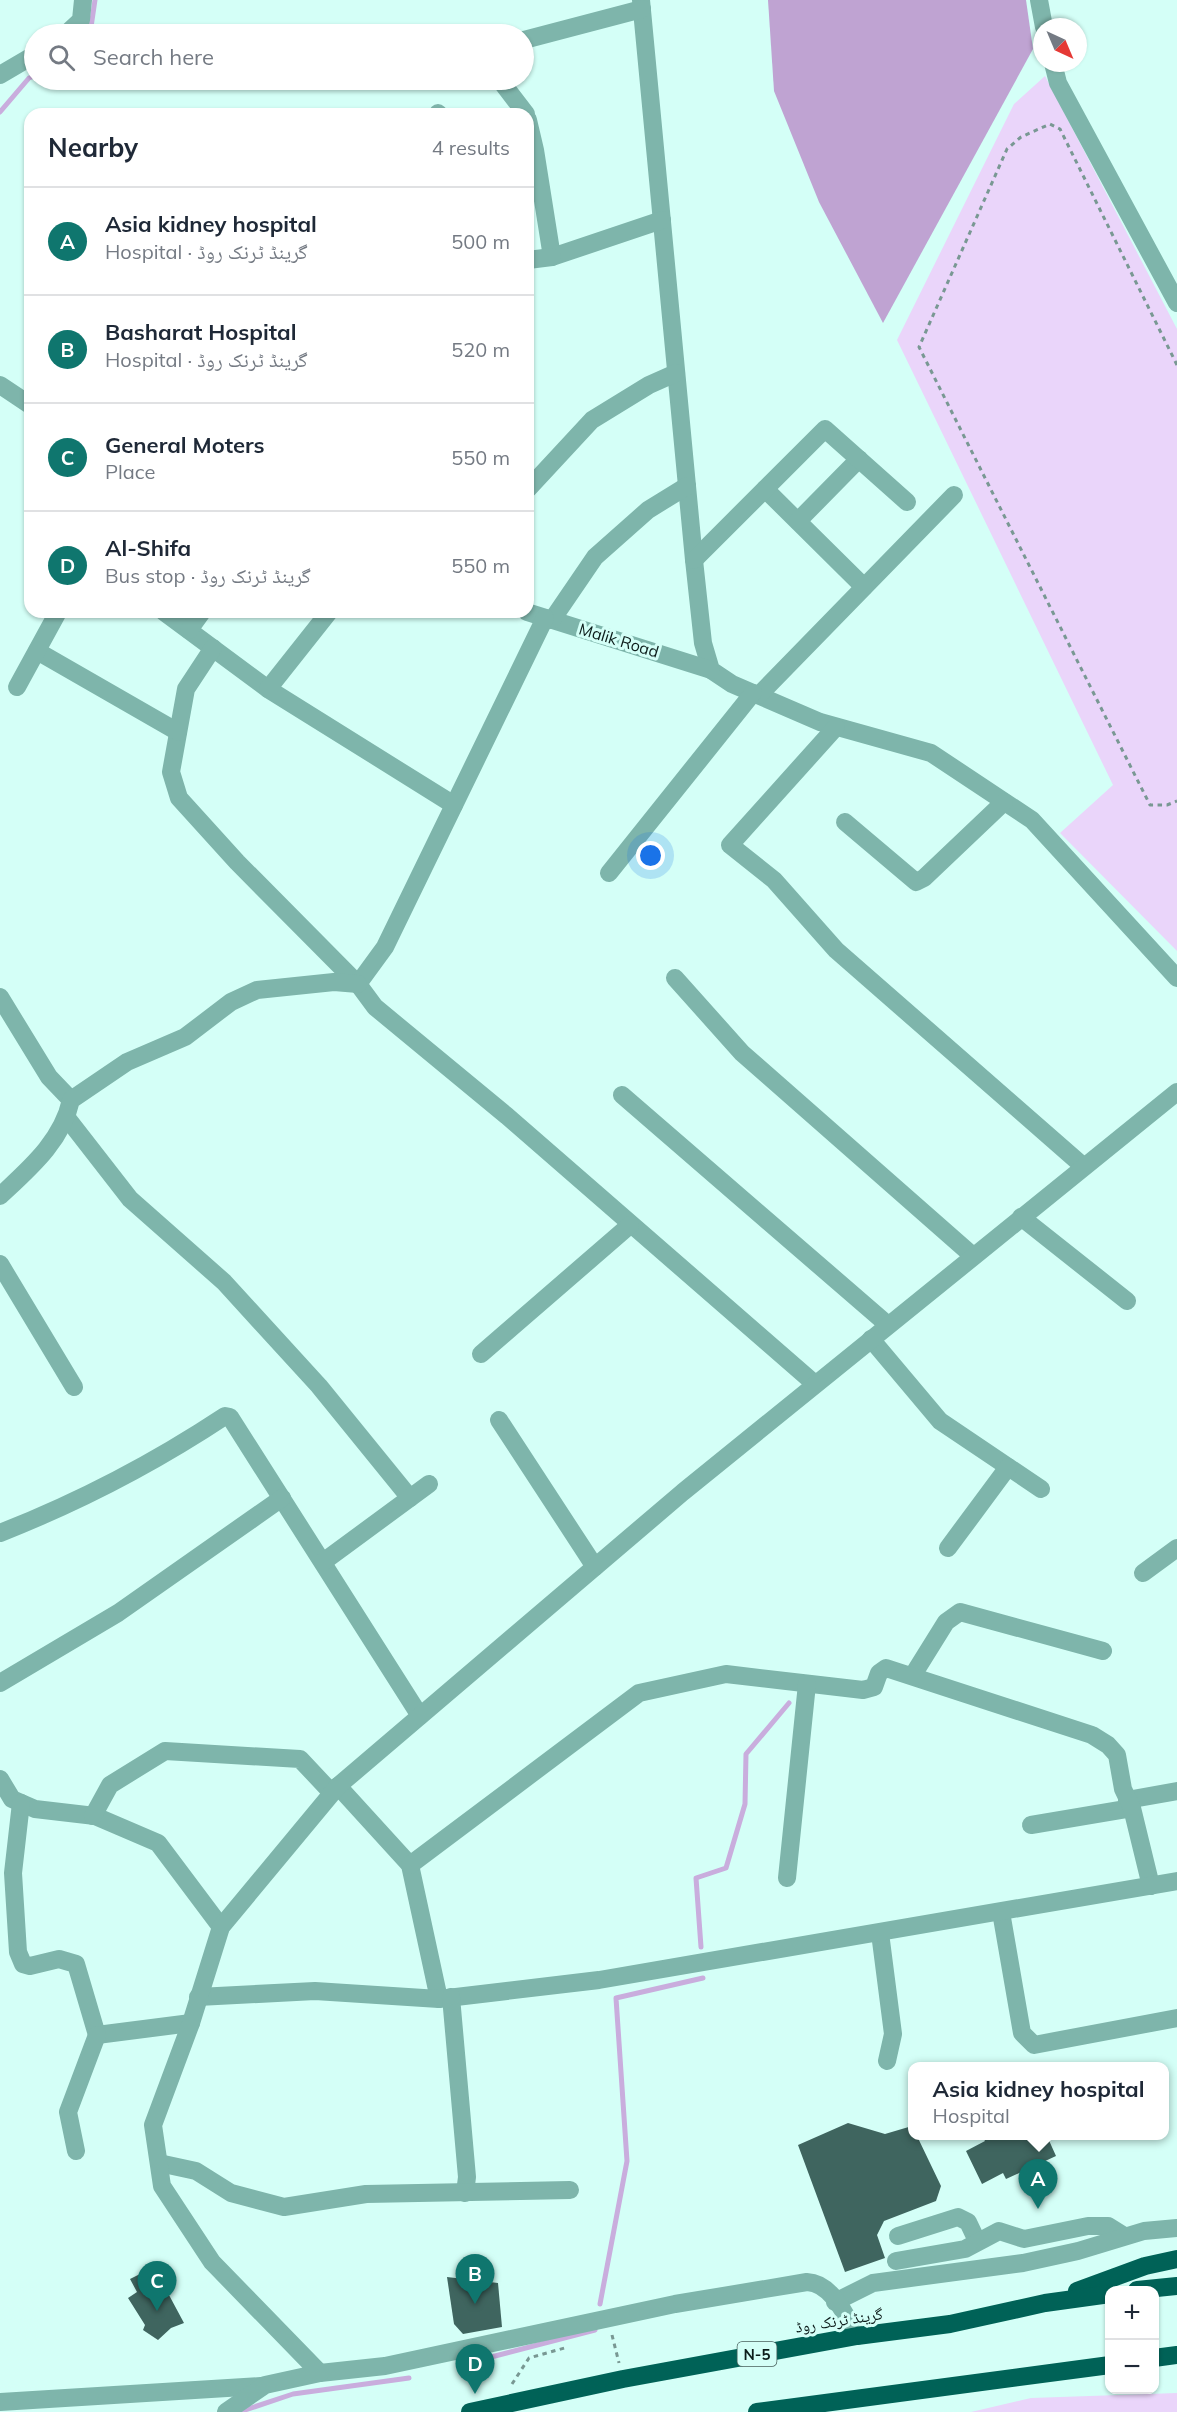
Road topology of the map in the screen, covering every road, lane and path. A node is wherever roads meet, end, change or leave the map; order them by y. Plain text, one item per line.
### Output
1 (83, 0) edge
2 (642, 4) edge
3 (77, 24) edge
4 (534, 37) edge
5 (24, 61) edge
6 (1055, 72) edge
7 (0, 75) edge
8 (508, 90) edge
9 (521, 108) edge
10 (534, 154) edge
11 (662, 220) junction
12 (552, 257) junction
13 (534, 259) edge
14 (1177, 303) edge
15 (1177, 365) edge
16 (676, 373) junction
17 (0, 385) edge
18 (24, 401) edge
19 (859, 459) junction
20 (534, 483) edge
21 (687, 486) junction
22 (765, 489) junction
23 (954, 495) dead end
24 (907, 502) dead end
25 (798, 521) junction
26 (694, 560) junction
27 (864, 587) junction
28 (534, 614) edge
29 (55, 618) edge
30 (173, 618) edge
31 (198, 618) edge
32 (324, 618) edge
33 (549, 619) junction
34 (189, 630) junction
35 (213, 648) junction
36 (37, 651) junction
37 (711, 670) junction
38 (16, 687) dead end
39 (268, 689) junction
40 (756, 694) junction
41 (836, 727) junction
42 (178, 732) junction
43 (1177, 801) edge
44 (1004, 802) junction
45 (454, 805) junction
46 (845, 822) dead end
47 (609, 873) dead end
48 (675, 978) dead end
49 (1177, 978) edge
50 (358, 984) junction
51 (0, 997) edge
52 (1177, 1092) edge
53 (622, 1095) dead end
54 (71, 1100) junction
55 (67, 1118) junction
56 (1083, 1166) junction
57 (0, 1196) edge
58 (1021, 1217) junction
59 (630, 1225) junction
60 (973, 1256) junction
61 (0, 1264) edge
62 (1127, 1300) dead end
63 (888, 1325) junction
64 (871, 1339) junction
65 (481, 1353) dead end
66 (815, 1384) junction
67 (74, 1387) dead end
68 (499, 1420) dead end
69 (1008, 1467) junction
70 (429, 1484) dead end
71 (1041, 1489) dead end
72 (282, 1498) junction
73 (410, 1498) junction
74 (0, 1533) edge
75 (948, 1548) dead end
76 (1177, 1548) edge
77 (323, 1562) junction
78 (595, 1567) junction
79 (1143, 1573) dead end
80 (1103, 1651) dead end
81 (913, 1675) junction
82 (0, 1683) edge
83 (807, 1684) junction
84 (420, 1716) junction
85 (0, 1779) edge
86 (335, 1789) junction
87 (1177, 1791) edge
88 (11, 1802) edge
89 (1130, 1804) junction
90 (93, 1816) junction
91 (1031, 1825) dead end
92 (410, 1865) junction
93 (787, 1878) dead end
94 (1177, 1881) edge
95 (1151, 1886) junction
96 (1001, 1912) junction
97 (221, 1927) junction
98 (880, 1932) junction
99 (198, 1997) junction
100 (445, 1998) junction
101 (1177, 2018) edge
102 (191, 2023) junction
103 (97, 2035) junction
104 (888, 2061) dead end
105 (76, 2151) dead end
106 (159, 2163) junction
107 (570, 2190) dead end
108 (465, 2193) junction
109 (1177, 2228) edge
110 (898, 2236) dead end
111 (1125, 2236) junction
112 (977, 2241) junction
113 (1177, 2259) edge
114 (896, 2261) dead end
115 (1177, 2286) edge
116 (1159, 2288) edge
117 (1105, 2295) edge
118 (836, 2302) junction
119 (1045, 2303) junction
120 (857, 2336) junction
121 (602, 2338) dead end
122 (571, 2346) dead end
123 (1177, 2355) edge
124 (1159, 2357) edge
125 (1105, 2366) edge
126 (320, 2373) junction
127 (623, 2379) junction
128 (265, 2385) junction
129 (513, 2393) dead end
130 (0, 2402) edge
131 (226, 2412) edge
132 (470, 2412) edge
133 (757, 2412) edge

1 - 3 street
2 - 4 street
2 - 11 street
5 - 7 street
6 - 14 street
8 - 9 street
10 - 12 street
11 - 12 street
11 - 16 street
12 - 13 street
15 - 43 path
16 - 20 street
16 - 21 street
17 - 18 street
19 - 22 street
19 - 24 street
19 - 25 street
21 - 26 street
21 - 33 street
22 - 25 street
22 - 26 street
23 - 27 street
25 - 27 street
26 - 37 street
27 - 40 street
28 - 33 street, Malik Road
29 - 36 street
30 - 34 street
31 - 34 street
32 - 39 street
33 - 37 street, Malik Road
33 - 45 street
34 - 35 street
35 - 39 street
35 - 42 street
36 - 38 street
36 - 42 street
37 - 40 street, Malik Road
39 - 45 street
40 - 41 street, Malik Road
40 - 47 street
41 - 44 street, Malik Road
41 - 56 street
42 - 50 street
44 - 46 street
44 - 49 street, Malik Road
45 - 50 street
48 - 60 street
50 - 54 street
50 - 59 street
51 - 54 street
52 - 56 street
53 - 63 street
54 - 55 street
55 - 57 street
55 - 73 street
56 - 58 street
58 - 60 street
58 - 62 street
59 - 65 street
59 - 66 street
60 - 63 street
61 - 67 street
63 - 64 street
64 - 66 street
64 - 69 street
66 - 78 street
68 - 78 street
69 - 71 street
69 - 75 street
70 - 73 street
72 - 74 street
72 - 77 street
72 - 82 street
73 - 77 street
76 - 79 street
77 - 84 street
78 - 84 street
80 - 81 street
81 - 83 street
81 - 89 street
83 - 92 street
83 - 93 street
84 - 86 street
85 - 88 street
86 - 90 street
86 - 92 street
86 - 97 street
87 - 89 street
88 - 90 street
88 - 103 street
89 - 91 street
89 - 95 street
90 - 97 street
92 - 100 street
94 - 95 street
95 - 96 street
96 - 98 street
96 - 101 street
97 - 99 street
98 - 100 street
98 - 104 street
99 - 100 street
99 - 102 street
100 - 108 street
102 - 103 street
102 - 106 street
103 - 105 street
106 - 108 street
106 - 126 street
107 - 108 street
109 - 111 street
110 - 112 street
111 - 112 street
111 - 118 street
112 - 114 street
113 - 119 highway
115 - 116 highway
117 - 119 highway, گرینڈ ٹرنک روڈ / N-5
118 - 120 street
118 - 126 street
119 - 120 highway, گرینڈ ٹرنک روڈ / N-5
120 - 127 highway, گرینڈ ٹرنک روڈ / N-5
121 - 127 path
122 - 129 path
123 - 124 highway
125 - 133 highway
126 - 128 street
127 - 132 highway, گرینڈ ٹرنک روڈ / N-5
128 - 130 street
128 - 131 street

